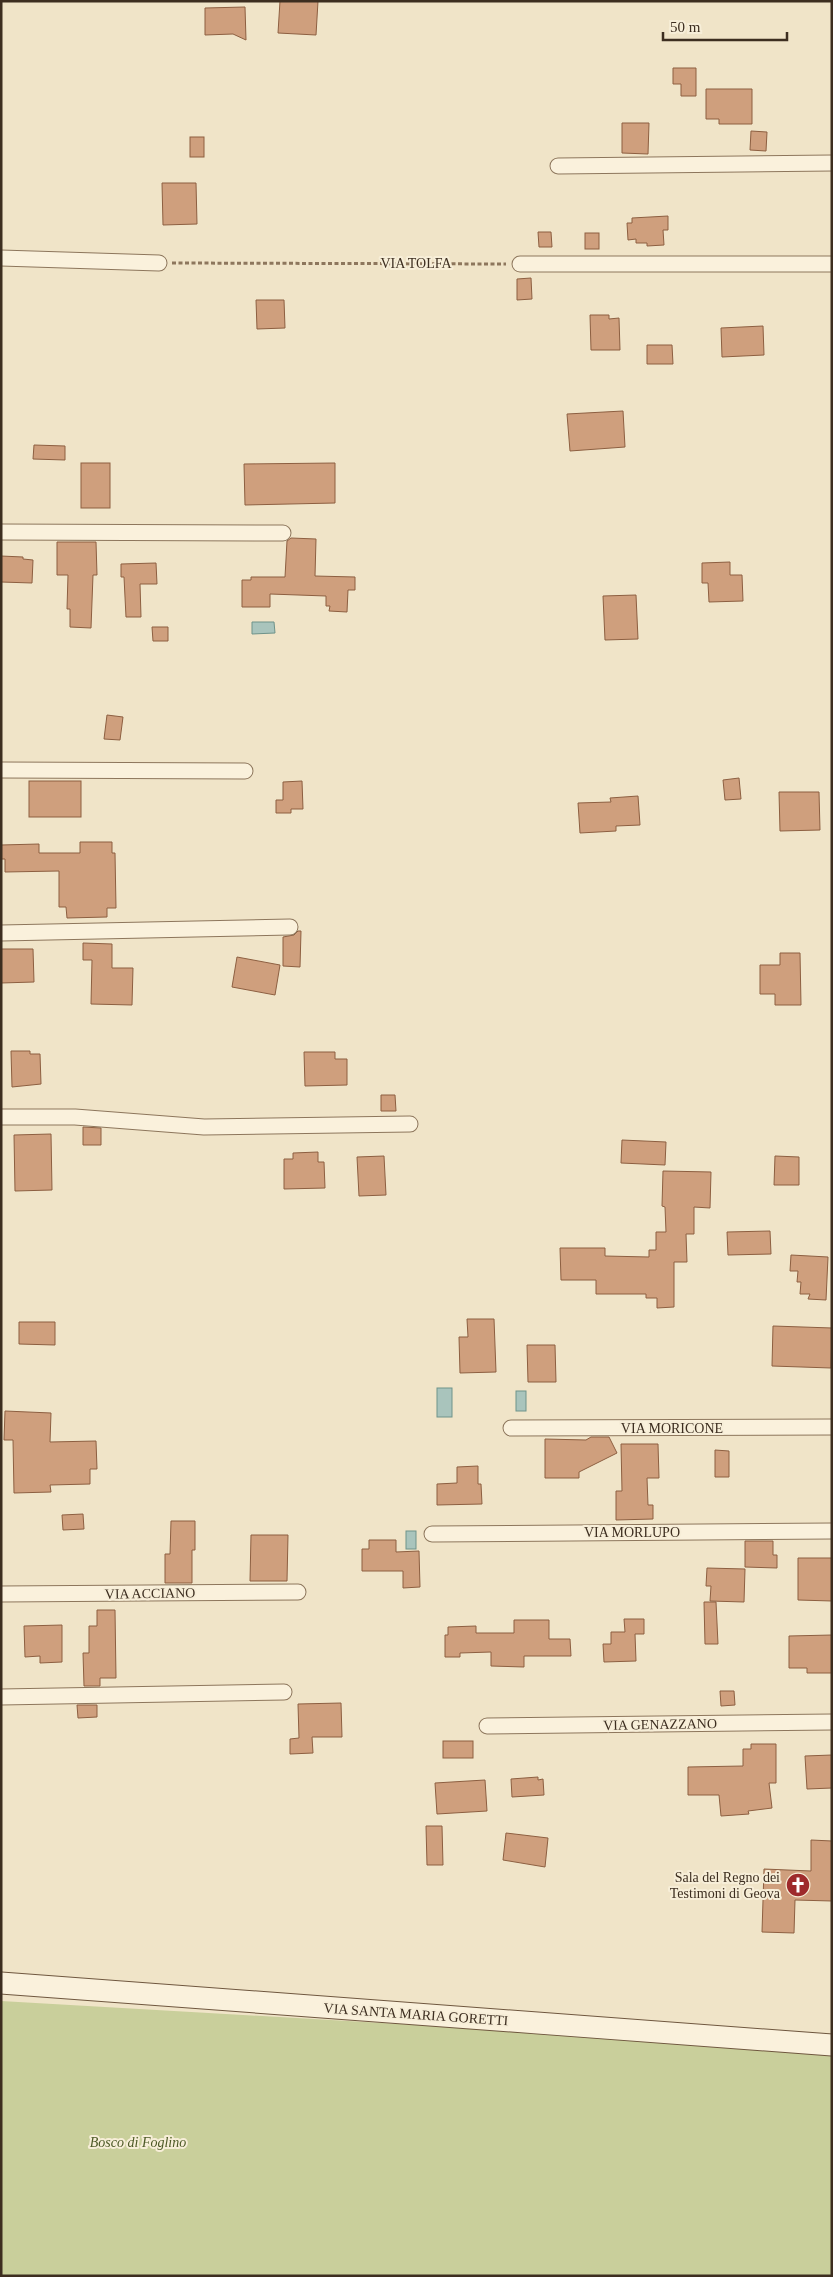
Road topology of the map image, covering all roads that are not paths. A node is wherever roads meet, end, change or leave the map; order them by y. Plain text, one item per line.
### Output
1 (832, 163) edge
2 (558, 166) dead end
3 (1, 258) edge
4 (159, 263) road end
5 (520, 264) road end
6 (832, 264) edge
7 (1, 532) edge
8 (283, 532) dead end
9 (1, 770) edge
10 (246, 771) dead end
11 (290, 927) dead end
12 (1, 933) edge
13 (1, 1117) edge
14 (410, 1124) dead end
15 (832, 1427) edge
16 (511, 1428) dead end
17 (832, 1530) edge
18 (432, 1534) dead end
19 (298, 1592) dead end
20 (1, 1594) edge
21 (284, 1692) dead end
22 (1, 1697) edge
23 (832, 1722) edge
24 (487, 1726) dead end
25 (1, 1983) edge
26 (832, 2045) edge

1 - 2 street
3 - 4 street
5 - 6 street
7 - 8 street
9 - 10 street
11 - 12 street
13 - 14 street
15 - 16 street, VIA MORICONE
17 - 18 street, VIA MORLUPO
19 - 20 street, VIA ACCIANO
21 - 22 street
23 - 24 street, VIA GENAZZANO
25 - 26 main road, VIA SANTA MARIA GORETTI

